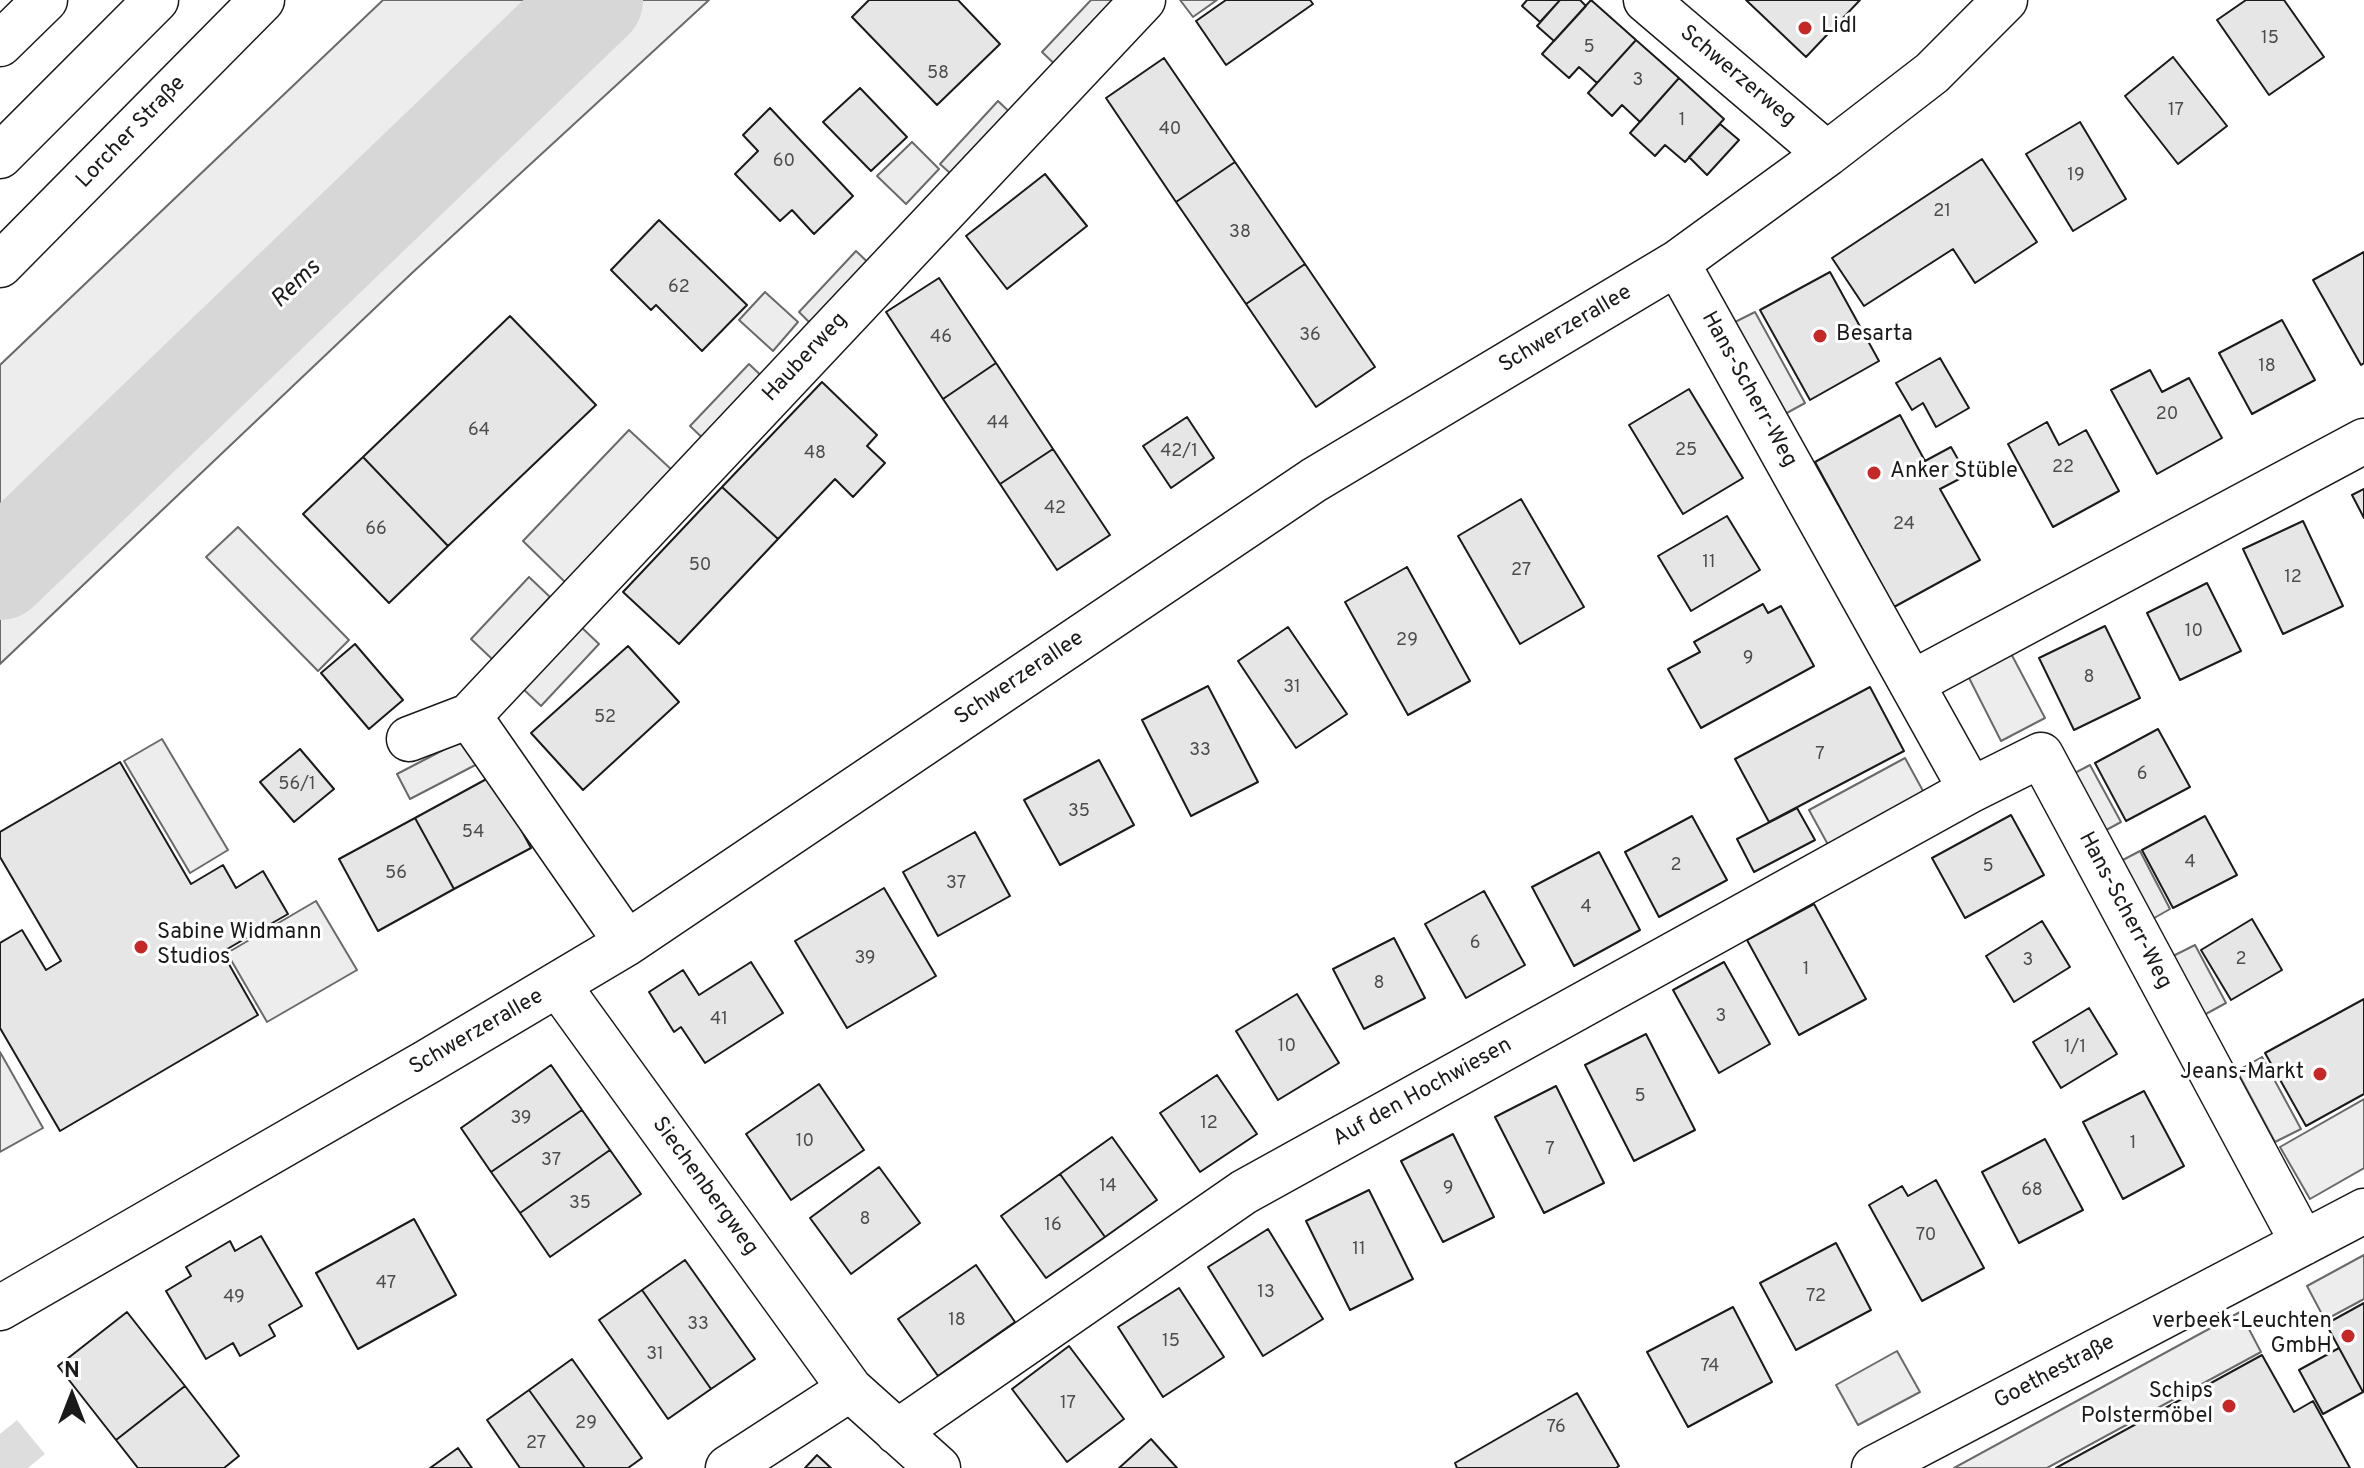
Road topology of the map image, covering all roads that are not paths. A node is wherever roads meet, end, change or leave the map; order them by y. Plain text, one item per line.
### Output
1 (45, 0) edge
2 (156, 0) edge
3 (262, 0) edge
4 (1143, 0) edge
5 (1646, 0) edge
6 (2005, 0) edge
7 (0, 44) edge
8 (1827, 154) junction
9 (0, 156) edge
10 (1677, 263) junction
11 (0, 265) edge
12 (2364, 441) edge
13 (1912, 683) junction
14 (469, 716) junction
15 (409, 739) dead end
16 (1971, 790) junction
17 (627, 943) junction
18 (558, 985) junction
19 (2364, 1211) edge
20 (2303, 1243) junction
21 (0, 1308) edge
22 (850, 1389) junction
23 (897, 1432) junction
24 (728, 1468) edge
25 (938, 1468) edge
26 (1874, 1468) edge

1 - 7 main road
2 - 9 main road
3 - 11 main road, Lorcher Straße
4 - 14 main road, Hauberweg
5 - 8 main road, Schwerzerweg
6 - 8 main road, Schwerzerallee
8 - 10 main road, Schwerzerallee
10 - 13 main road, Hans-Scherr-Weg
10 - 17 main road, Schwerzerallee
12 - 13 main road
13 - 16 main road, Hans-Scherr-Weg
14 - 15 main road, Hauberweg
14 - 17 main road
16 - 20 main road, Hans-Scherr-Weg
16 - 23 main road, Auf den Hochwiesen
17 - 18 main road, Schwerzerallee
18 - 21 main road, Schwerzerallee
18 - 22 main road, Siechenbergweg
19 - 20 main road, Goethestraße
20 - 26 main road, Goethestraße
22 - 23 main road, Siechenbergweg
22 - 24 main road
23 - 25 main road, Siechenbergweg

